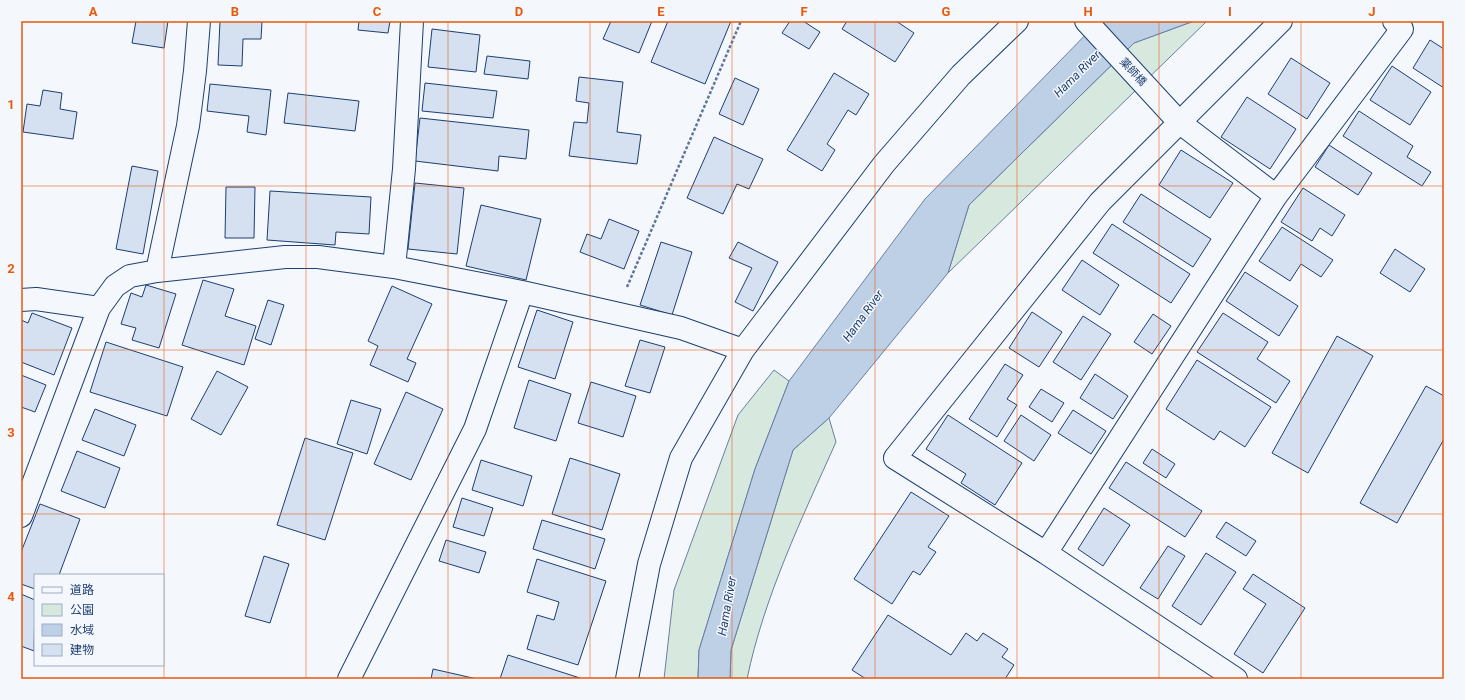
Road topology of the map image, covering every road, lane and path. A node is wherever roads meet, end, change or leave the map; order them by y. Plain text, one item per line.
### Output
1 (199, 21) edge
2 (412, 21) edge
3 (741, 21) edge
4 (1017, 21) edge
5 (1086, 21) edge
6 (1281, 21) edge
7 (1394, 21) edge
8 (1180, 122) junction
9 (1276, 196) junction
10 (394, 267) junction
11 (157, 270) junction
12 (522, 292) junction
13 (21, 300) edge
14 (99, 308) junction
15 (616, 313) junction
16 (743, 350) junction
17 (21, 516) edge
18 (1046, 553) junction
19 (349, 679) edge
20 (628, 679) edge
21 (1236, 679) edge

1 - 11 street
2 - 10 street
3 - 15 path
4 - 16 street
5 - 8 street, 薬師橋
6 - 8 street
7 - 9 street
8 - 9 street, 薬師橋
8 - 18 street
9 - 18 street
10 - 11 street
10 - 12 street
11 - 14 street
12 - 15 street
12 - 19 street
13 - 14 street
14 - 17 street
15 - 16 street
16 - 20 street
18 - 21 street

